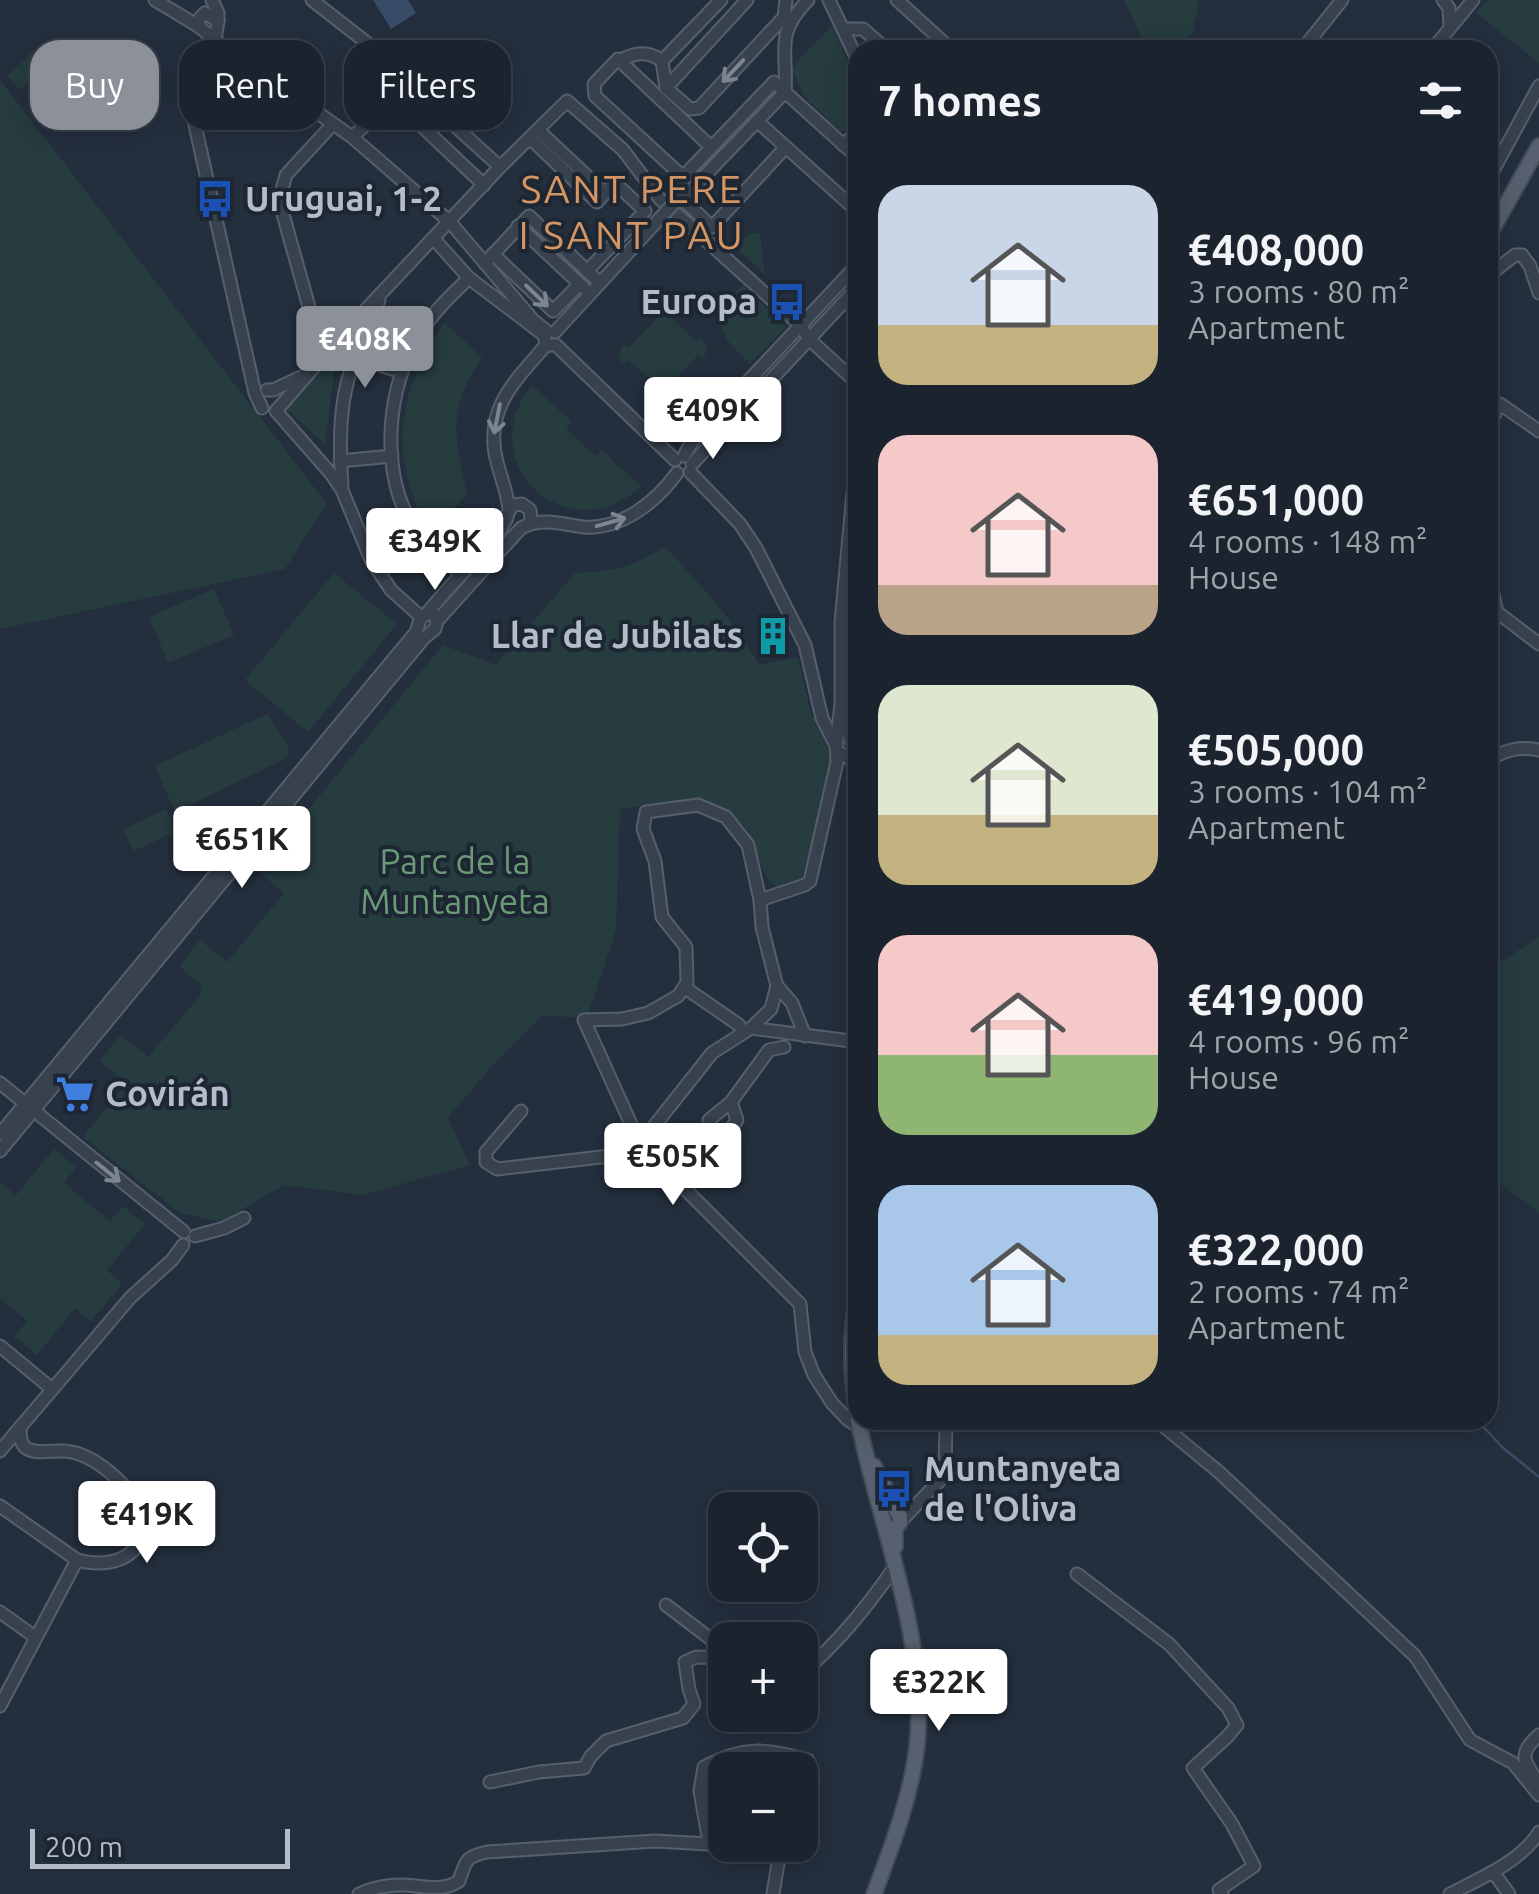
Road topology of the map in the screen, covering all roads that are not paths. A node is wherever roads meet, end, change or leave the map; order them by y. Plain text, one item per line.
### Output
1 (155, 0) edge
2 (212, 0) edge
3 (312, 0) edge
4 (720, 0) edge
5 (746, 0) edge
6 (786, 0) edge
7 (808, 0) edge
8 (829, 0) edge
9 (897, 0) edge
10 (1442, 0) edge
11 (1472, 0) edge
12 (1343, 2) edge
13 (205, 7) edge
14 (218, 20) junction
15 (198, 26) junction
16 (1450, 26) junction
17 (843, 29) junction
18 (215, 40) edge
19 (217, 40) edge
20 (363, 40) edge
21 (848, 40) edge
22 (876, 40) edge
23 (932, 40) edge
24 (1311, 40) edge
25 (1440, 40) edge
26 (620, 60) junction
27 (662, 61) junction
28 (1539, 86) edge
29 (666, 88) junction
30 (785, 92) junction
31 (324, 118) edge
32 (757, 121) junction
33 (333, 124) junction
34 (196, 130) edge
35 (360, 130) edge
36 (426, 130) edge
37 (459, 130) edge
38 (534, 134) junction
39 (352, 137) junction
40 (848, 141) edge
41 (843, 145) junction
42 (1539, 146) edge
43 (711, 147) junction
44 (786, 148) junction
45 (848, 149) edge
46 (1498, 162) edge
47 (500, 167) junction
48 (683, 176) junction
49 (484, 184) junction
50 (680, 196) junction
51 (848, 203) edge
52 (1498, 219) edge
53 (450, 222) junction
54 (518, 226) junction
55 (430, 243) junction
56 (489, 258) junction
57 (1498, 268) edge
58 (588, 271) junction
59 (848, 275) edge
60 (469, 278) junction
61 (600, 283) junction
62 (580, 284) junction
63 (384, 292) junction
64 (1539, 293) edge
65 (590, 294) junction
66 (848, 298) edge
67 (800, 325) junction
68 (550, 338) junction
69 (809, 340) junction
70 (323, 357) junction
71 (354, 357) junction
72 (250, 365) junction
73 (402, 372) junction
74 (309, 373) junction
75 (848, 375) edge
76 (270, 390) junction
77 (279, 407) junction
78 (262, 408) junction
79 (1498, 408) edge
80 (1539, 431) edge
81 (693, 440) junction
82 (707, 450) junction
83 (392, 456) junction
84 (340, 461) junction
85 (683, 465) junction
86 (342, 490) junction
87 (508, 513) junction
88 (525, 526) junction
89 (848, 541) edge
90 (462, 574) junction
91 (1498, 613) edge
92 (427, 621) junction
93 (1539, 644) edge
94 (841, 705) junction
95 (824, 713) junction
96 (844, 746) edge
97 (1539, 750) edge
98 (1498, 755) edge
99 (760, 900) junction
100 (777, 986) junction
101 (684, 988) junction
102 (745, 1027) junction
103 (805, 1036) junction
104 (848, 1041) edge
105 (784, 1048) dead end
106 (0, 1083) edge
107 (731, 1102) junction
108 (29, 1108) junction
109 (520, 1110) dead end
110 (0, 1134) edge
111 (709, 1139) junction
112 (642, 1148) junction
113 (0, 1151) edge
114 (244, 1218) dead end
115 (187, 1238) junction
116 (0, 1346) edge
117 (52, 1388) junction
118 (848, 1394) edge
119 (832, 1402) junction
120 (848, 1412) edge
121 (20, 1427) junction
122 (859, 1430) edge
123 (946, 1430) edge
124 (1168, 1430) edge
125 (864, 1446) junction
126 (0, 1451) edge
127 (0, 1506) edge
128 (902, 1517) junction
129 (883, 1523) junction
130 (77, 1560) junction
131 (894, 1568) junction
132 (1077, 1574) dead end
133 (666, 1605) dead end
134 (0, 1612) edge
135 (35, 1637) junction
136 (708, 1637) edge
137 (708, 1658) edge
138 (818, 1660) edge
139 (0, 1706) edge
140 (1539, 1735) edge
141 (743, 1752) edge
142 (770, 1752) edge
143 (708, 1766) edge
144 (490, 1782) dead end
145 (1539, 1782) edge
146 (1539, 1795) edge
147 (1539, 1832) edge
148 (708, 1837) edge
149 (708, 1843) edge
150 (778, 1862) edge
151 (1493, 1872) junction
152 (359, 1894) edge
153 (773, 1894) edge
154 (874, 1894) edge
155 (1222, 1894) edge
156 (1450, 1894) edge
157 (1508, 1894) edge

1 - 15 street
2 - 14 street
3 - 20 street
4 - 27 street
5 - 29 street
6 -> 29 street
7 - 30 street
8 - 17 street
9 - 23 street
10 - 16 street
11 - 16 street
12 - 24 street
13 - 14 street
13 - 15 street
14 - 19 street
15 - 18 street
16 - 25 street
17 - 21 street
17 - 22 street
26 - 27 street
26 - 43 street
26 - 48 street
27 - 29 street
28 - 46 street
30 - 32 street
30 - 41 street
30 - 43 street
31 - 33 street
32 - 44 street
32 - 50 street
33 - 39 street
33 - 70 street
34 - 72 street
35 - 39 street
36 - 49 street
37 - 47 street
38 - 47 street
38 - 58 street
38 - 67 street
39 - 53 street
40 - 41 street
41 - 45 street
42 - 52 main road
43 - 48 street
44 - 50 street
44 - 51 street
47 - 49 street
48 - 50 street
49 - 53 street
50 - 61 street, bridge
53 - 55 street
53 - 56 street
54 - 56 street
54 - 58 street
54 - 62 street
55 - 60 street
55 - 63 street
56 -> 62 street
56 - 68 street
57 - 64 street
58 - 61 street
59 - 67 street
60 - 68 street
60 - 73 street
61 - 65 street
62 - 65 street
63 - 70 street
63 - 71 street
65 - 68 street
66 - 69 street
67 - 69 street
67 - 81 street
68 - 85 street
68 -> 87 street
69 - 75 street
69 - 82 street
70 - 74 street
71 - 73 street
71 - 84 street
72 - 76 street
72 - 78 street
73 - 83 street
74 - 76 street
74 - 77 street
76 - 77 street
76 - 78 street
77 - 78 street
77 - 86 street
79 - 80 street
81 - 82 street
81 - 85 street
82 - 85 street
83 - 84 street
83 - 90 street
84 - 86 street
88 -> 85 street
85 - 95 street
86 - 92 street
87 - 88 street
87 - 88 street
87 - 90 street
88 - 92 street
89 - 94 street
90 - 92 street
91 - 93 street
92 - 108 street
94 - 95 street
94 - 96 street
95 - 96 street
96 - 99 street
97 - 98 street
99 - 100 street
99 - 101 street
100 - 102 street
100 - 103 street
101 - 102 street
101 - 112 street
102 - 103 street
102 - 112 street
103 - 104 street
105 - 107 street
106 - 108 street
107 - 111 street
107 - 111 street
108 - 110 street
108 - 113 street
108 -> 115 street
109 - 112 street
111 - 112 street
112 - 119 street
114 - 115 street
115 - 117 street
116 - 117 street
117 - 121 street
118 - 119 street
119 - 120 street
121 - 126 street
121 - 130 street
122 - 125 main road
123 - 128 street
124 - 146 street
125 - 128 main road
125 - 129 main road
127 - 130 street
128 - 129 street
128 - 131 main road
129 - 131 main road
130 - 135 street
131 - 138 street
131 - 154 main road
132 - 155 street
133 - 136 street
134 - 135 street
135 - 139 street
137 - 144 street
140 - 145 street
141 - 142 street
143 - 148 street
147 - 151 street
149 - 152 street
150 - 153 street
151 - 156 street
151 - 157 street

